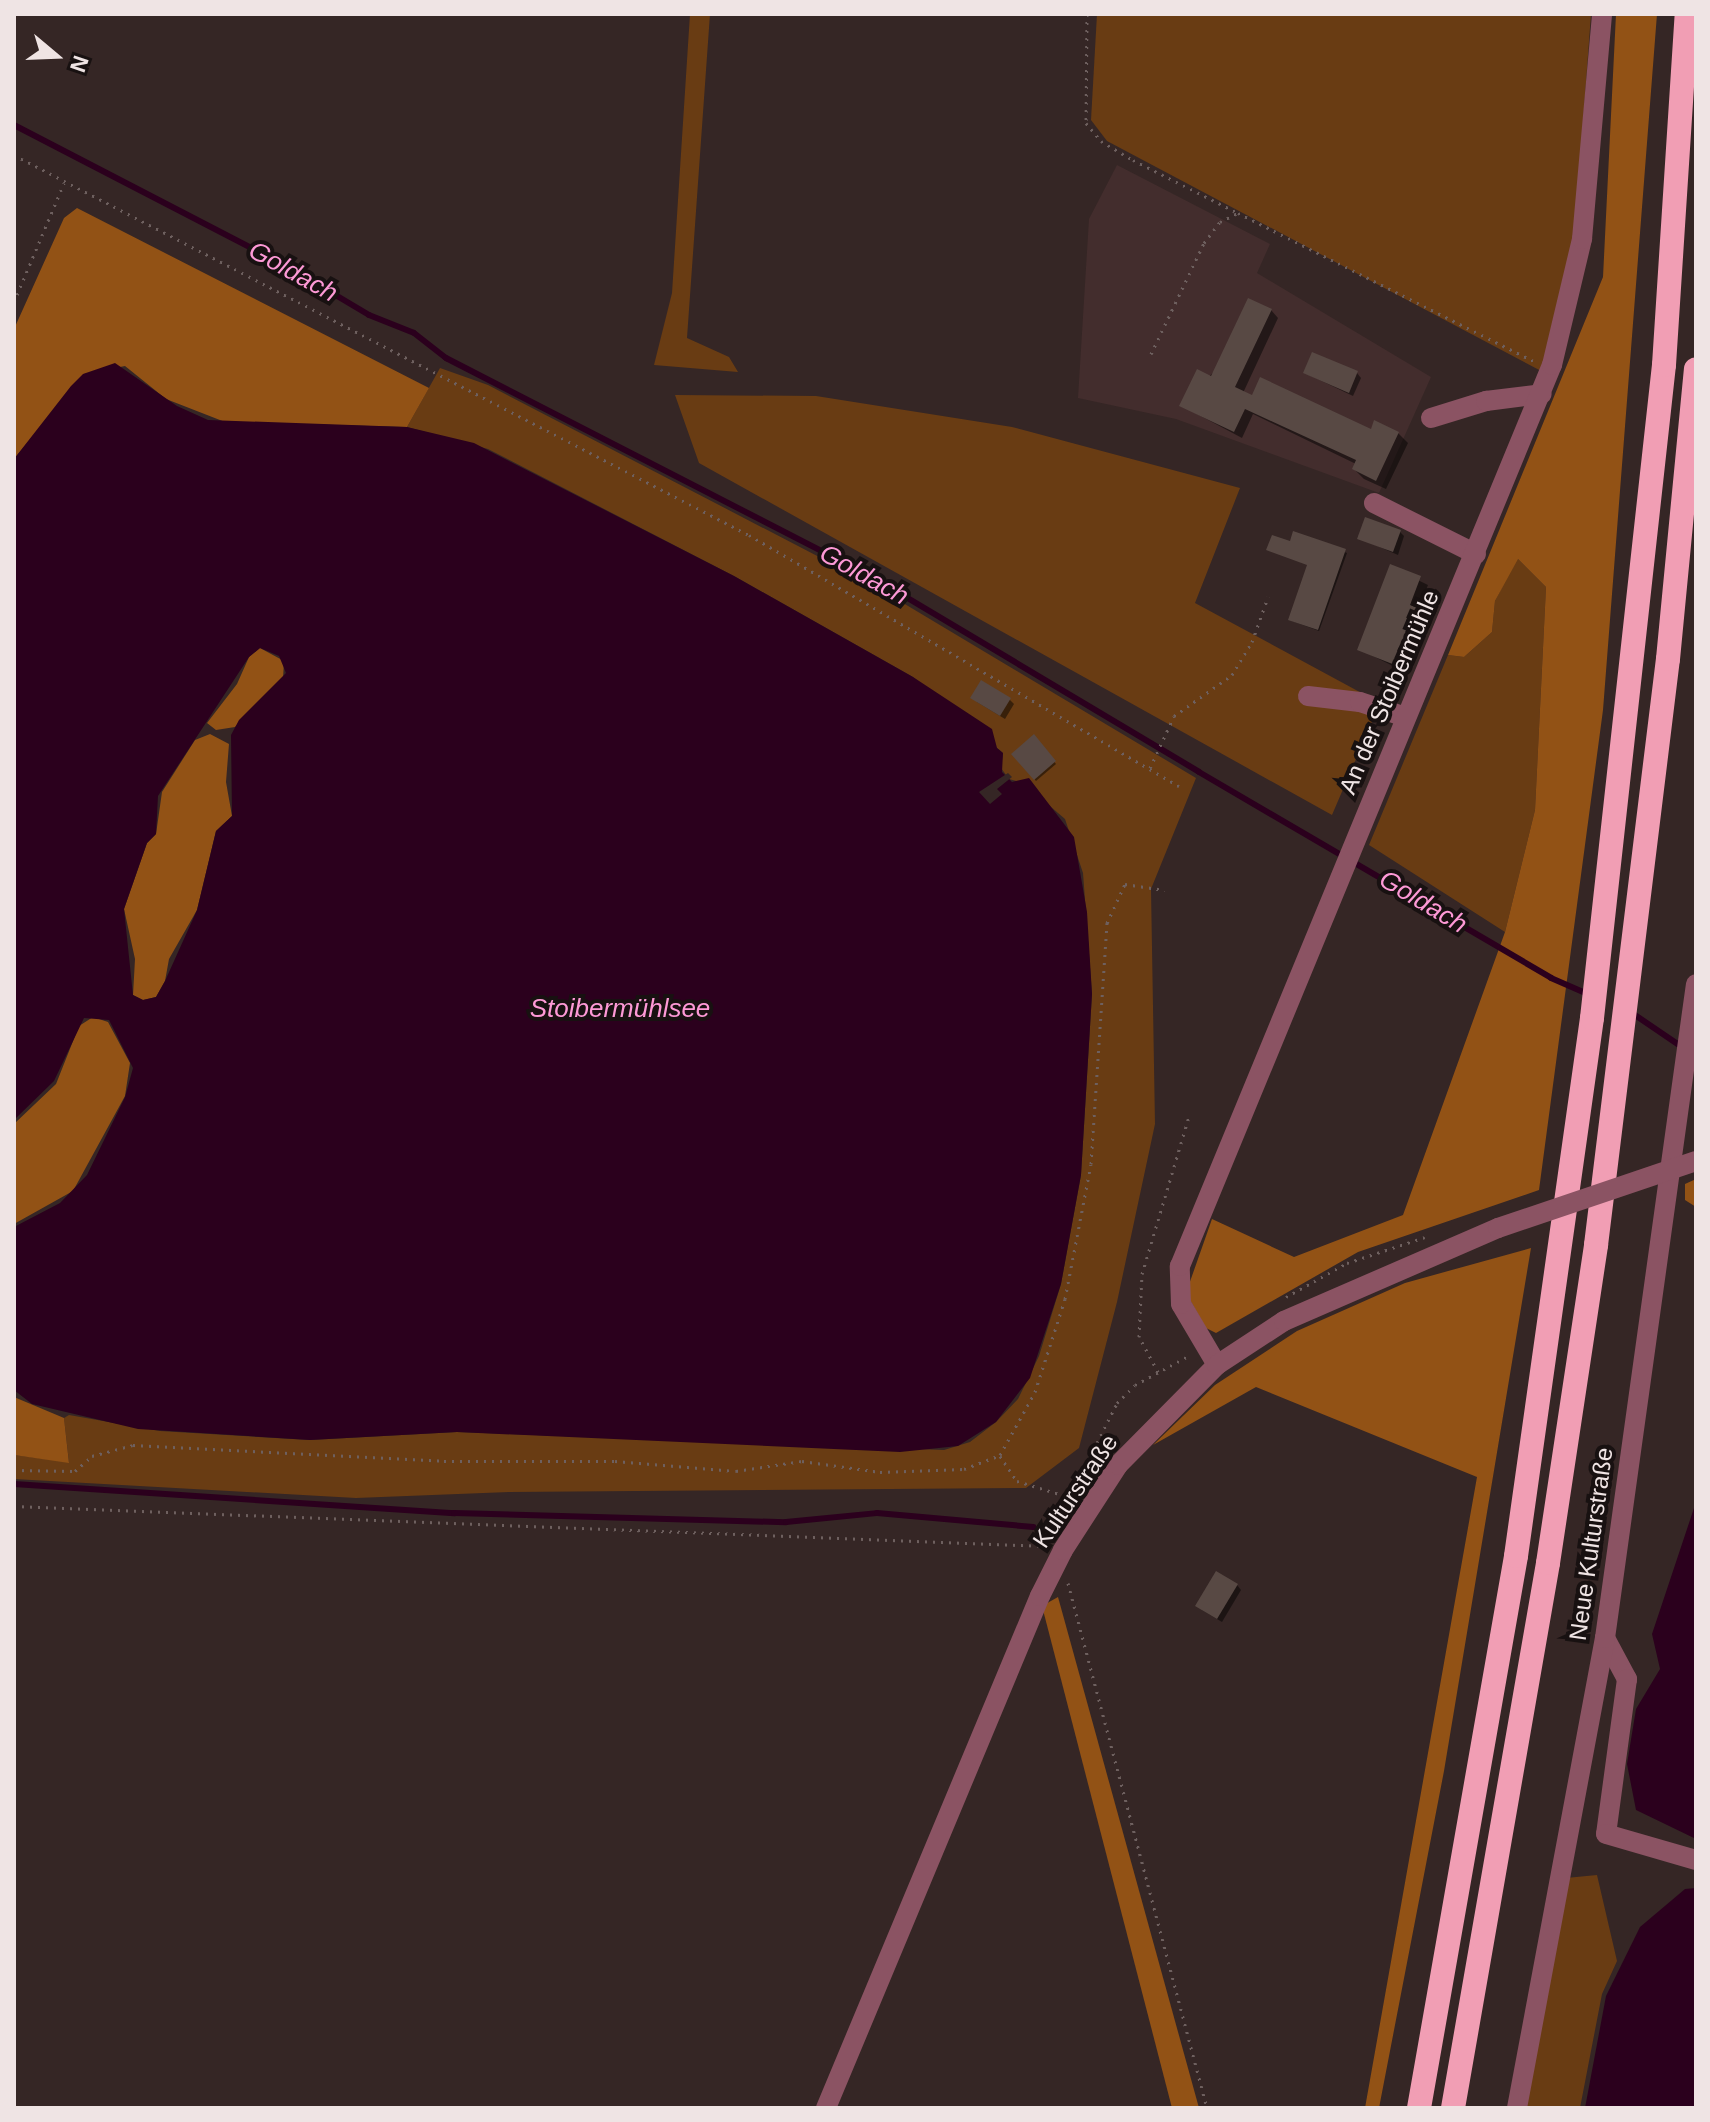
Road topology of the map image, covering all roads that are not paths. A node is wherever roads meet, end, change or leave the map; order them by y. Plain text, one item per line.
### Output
1 (1602, 14) edge
2 (1687, 14) edge
3 (1696, 369) edge
4 (1542, 394) junction
5 (1431, 418) dead end
6 (1374, 503) dead end
7 (1476, 554) junction
8 (1308, 696) dead end
9 (1406, 717) junction
10 (1696, 984) edge
11 (1696, 1161) edge
12 (1217, 1365) junction
13 (1605, 1638) junction
14 (1696, 1860) edge
15 (826, 2108) edge
16 (1419, 2108) edge
17 (1453, 2108) edge
18 (1517, 2108) edge

1 - 4 street, An der Stoibermühle
2 - 16 highway
3 - 17 highway
4 - 5 street
4 - 7 street, An der Stoibermühle
6 - 7 street
7 - 9 street, An der Stoibermühle
8 - 9 street
9 - 12 street, An der Stoibermühle
10 - 13 street, Neue Kulturstraße
11 - 12 street, Kulturstraße, bridge
12 - 15 street, Kulturstraße
13 - 14 street
13 - 18 street, Neue Kulturstraße

